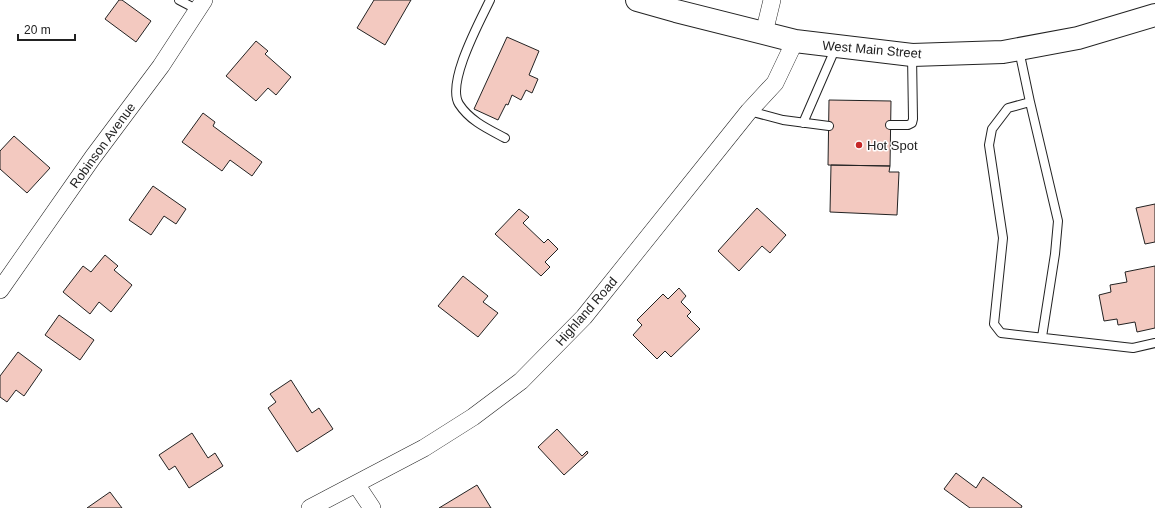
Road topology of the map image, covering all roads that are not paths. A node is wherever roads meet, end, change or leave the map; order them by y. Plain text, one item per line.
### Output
1 (179, 0) edge
2 (490, 0) edge
3 (637, 0) edge
4 (772, 0) edge
5 (201, 5) edge
6 (1155, 15) edge
7 (764, 33) junction
8 (795, 41) junction
9 (836, 46) junction
10 (1019, 49) junction
11 (912, 55) junction
12 (1030, 102) junction
13 (749, 111) junction
14 (803, 123) junction
15 (890, 125) dead end
16 (829, 126) dead end
17 (505, 138) dead end
18 (0, 290) edge
19 (1042, 337) junction
20 (1155, 343) edge
21 (356, 484) junction
22 (310, 508) edge
23 (372, 508) edge

1 - 5 lane
2 - 17 lane
3 - 7 main road, West Main Street
4 - 7 street
5 - 18 street, Robinson Avenue
6 - 10 main road, West Main Street
7 - 8 main road, West Main Street
8 - 9 main road, West Main Street
8 - 13 street, Highland Road
9 - 11 main road, West Main Street
9 - 14 lane
10 - 11 main road, West Main Street
10 - 12 lane
11 - 15 lane
12 - 19 lane
12 - 19 lane
13 - 14 lane
13 - 21 street, Highland Road
14 - 16 lane
19 - 20 lane
21 - 22 street, Highland Road
21 - 23 street

